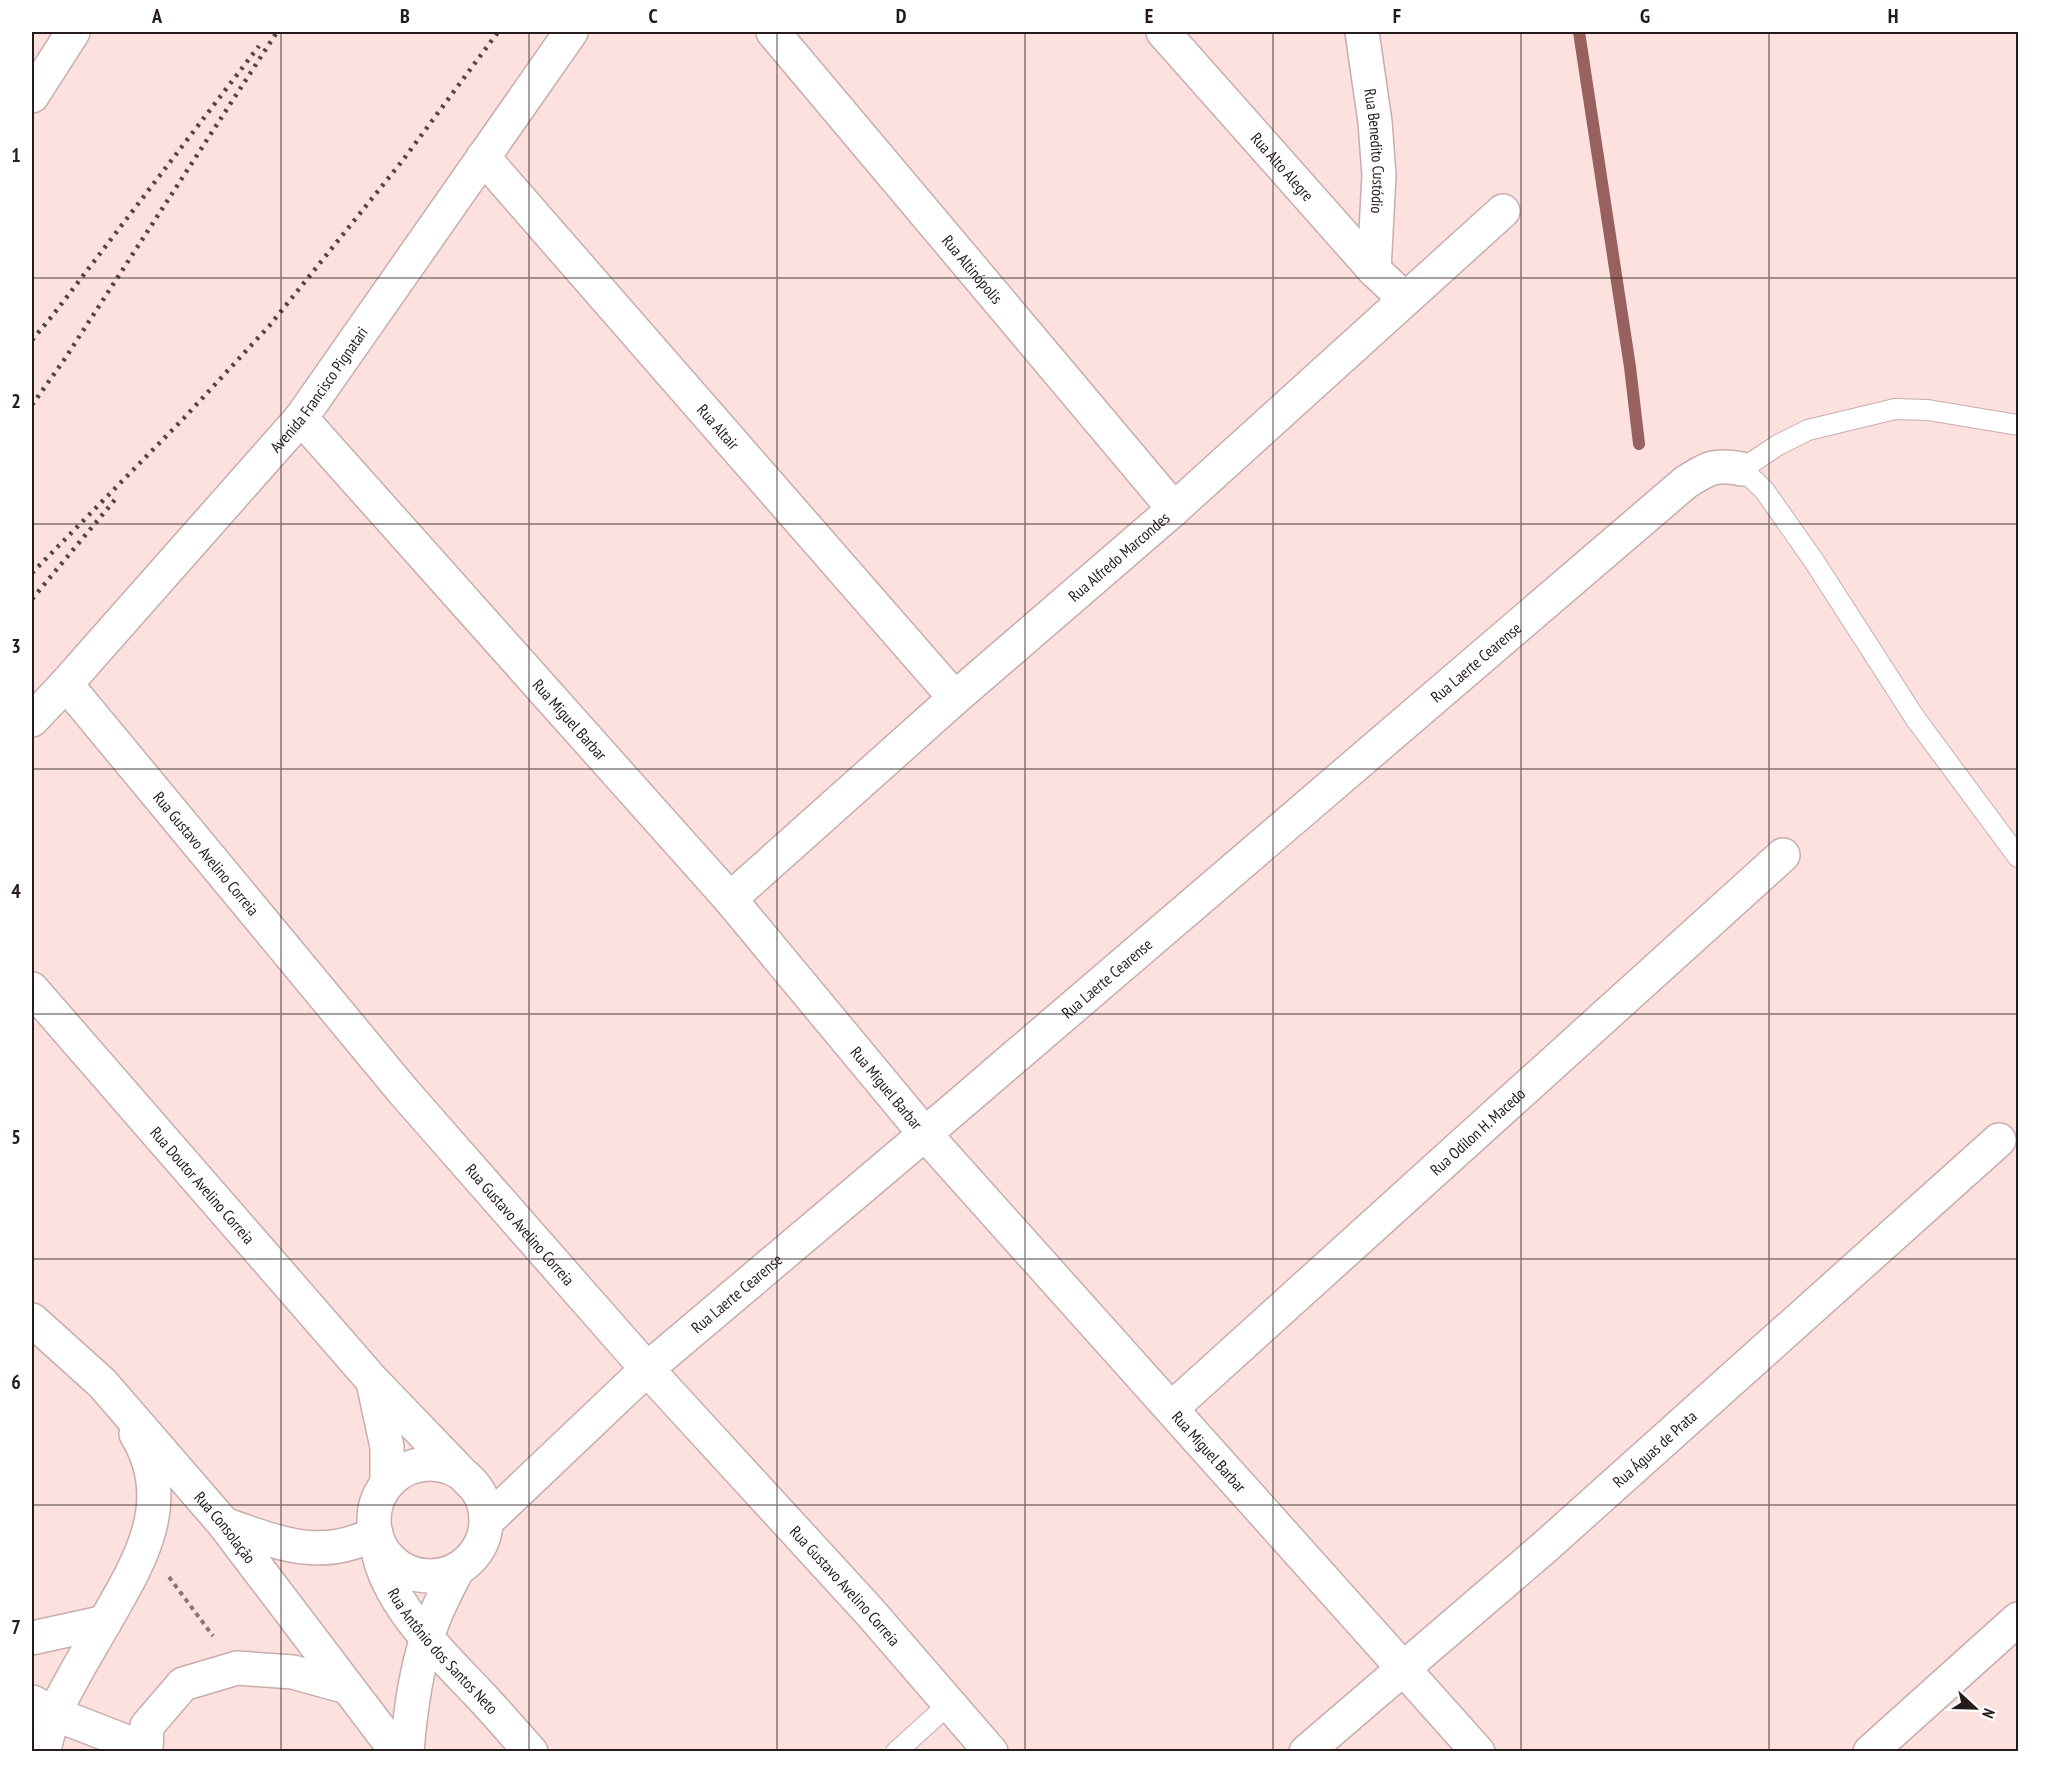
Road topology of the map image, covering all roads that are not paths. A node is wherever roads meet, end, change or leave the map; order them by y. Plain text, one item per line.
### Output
1 (73, 32) edge
2 (571, 32) edge
3 (773, 32) edge
4 (1163, 32) edge
5 (1362, 32) edge
6 (32, 96) edge
7 (483, 157) junction
8 (1503, 211) dead end
9 (1374, 270) junction
10 (1405, 298) junction
11 (302, 418) junction
12 (2019, 425) edge
13 (1742, 469) junction
14 (1174, 509) junction
15 (66, 684) junction
16 (955, 698) junction
17 (32, 720) edge
18 (1783, 855) dead end
19 (2019, 858) edge
20 (729, 899) junction
21 (32, 989) edge
22 (925, 1134) junction
23 (1999, 1140) dead end
24 (32, 1320) edge
25 (647, 1369) junction
26 (372, 1380) junction
27 (102, 1383) junction
28 (1172, 1408) junction
29 (387, 1483) junction
30 (473, 1485) junction
31 (486, 1521) junction
32 (224, 1524) junction
33 (376, 1536) junction
34 (457, 1570) junction
35 (2019, 1619) edge
36 (105, 1622) junction
37 (427, 1636) junction
38 (32, 1638) edge
39 (1403, 1667) junction
40 (347, 1687) junction
41 (949, 1704) junction
42 (43, 1708) edge
43 (146, 1750) edge
44 (43, 1752) edge
45 (397, 1752) edge
46 (407, 1752) edge
47 (531, 1752) edge
48 (896, 1752) edge
49 (991, 1752) edge
50 (1306, 1752) edge
51 (1478, 1752) edge
52 (1870, 1752) edge

1 - 6 street
2 - 7 street, Avenida Francisco Pignatari
3 - 14 street, Rua Altinópolis
4 - 9 street, Rua Alto Alegre
5 - 9 street, Rua Benedito Custódio
7 - 11 street, Avenida Francisco Pignatari
7 - 16 street, Rua Altair
8 - 10 street, Rua Alfredo Marcondes
9 - 10 street, Rua Alto Alegre
10 - 14 street, Rua Alfredo Marcondes
11 - 15 street, Avenida Francisco Pignatari
11 - 20 street, Rua Miguel Barbar
12 - 13 lane
13 - 19 lane
13 - 22 street, Rua Laerte Cearense
14 - 16 street, Rua Alfredo Marcondes
15 - 17 street, Avenida Francisco Pignatari
15 - 25 street, Rua Gustavo Avelino Correia
16 - 20 street, Rua Alfredo Marcondes
18 - 28 street, Rua Odilon H. Macedo
20 - 22 street, Rua Miguel Barbar
21 - 26 street, Rua Doutor Avelino Correia
22 - 25 street, Rua Laerte Cearense
22 - 28 street, Rua Miguel Barbar
23 - 39 street, Rua Águas de Prata
24 - 27 street, Rua Consolação
25 - 31 street, Rua Laerte Cearense
25 - 41 street, Rua Gustavo Avelino Correia
26 - 29 street, Rua Doutor Avelino Correia
26 - 30 street, Rua Doutor Avelino Correia
27 - 32 street, Rua Consolação
27 - 36 street
28 - 39 street, Rua Miguel Barbar
29 - 30 street
29 - 33 street
30 - 31 street
31 - 34 street, Rua Laerte Cearense
32 - 33 street
32 - 40 street, Rua Consolação
33 - 34 street
33 - 37 street, Rua Antônio dos Santos Neto
34 - 37 street, Rua Laerte Cearense
35 - 52 street
36 - 38 street
36 - 42 street
37 - 46 street, Rua Laerte Cearense
37 - 47 street, Rua Antônio dos Santos Neto
39 - 50 street, Rua Águas de Prata
39 - 51 street, Rua Miguel Barbar
40 - 43 street
40 - 45 street, Rua Consolação
41 - 48 lane
41 - 49 street, Rua Gustavo Avelino Correia
42 - 43 street
42 - 44 street

